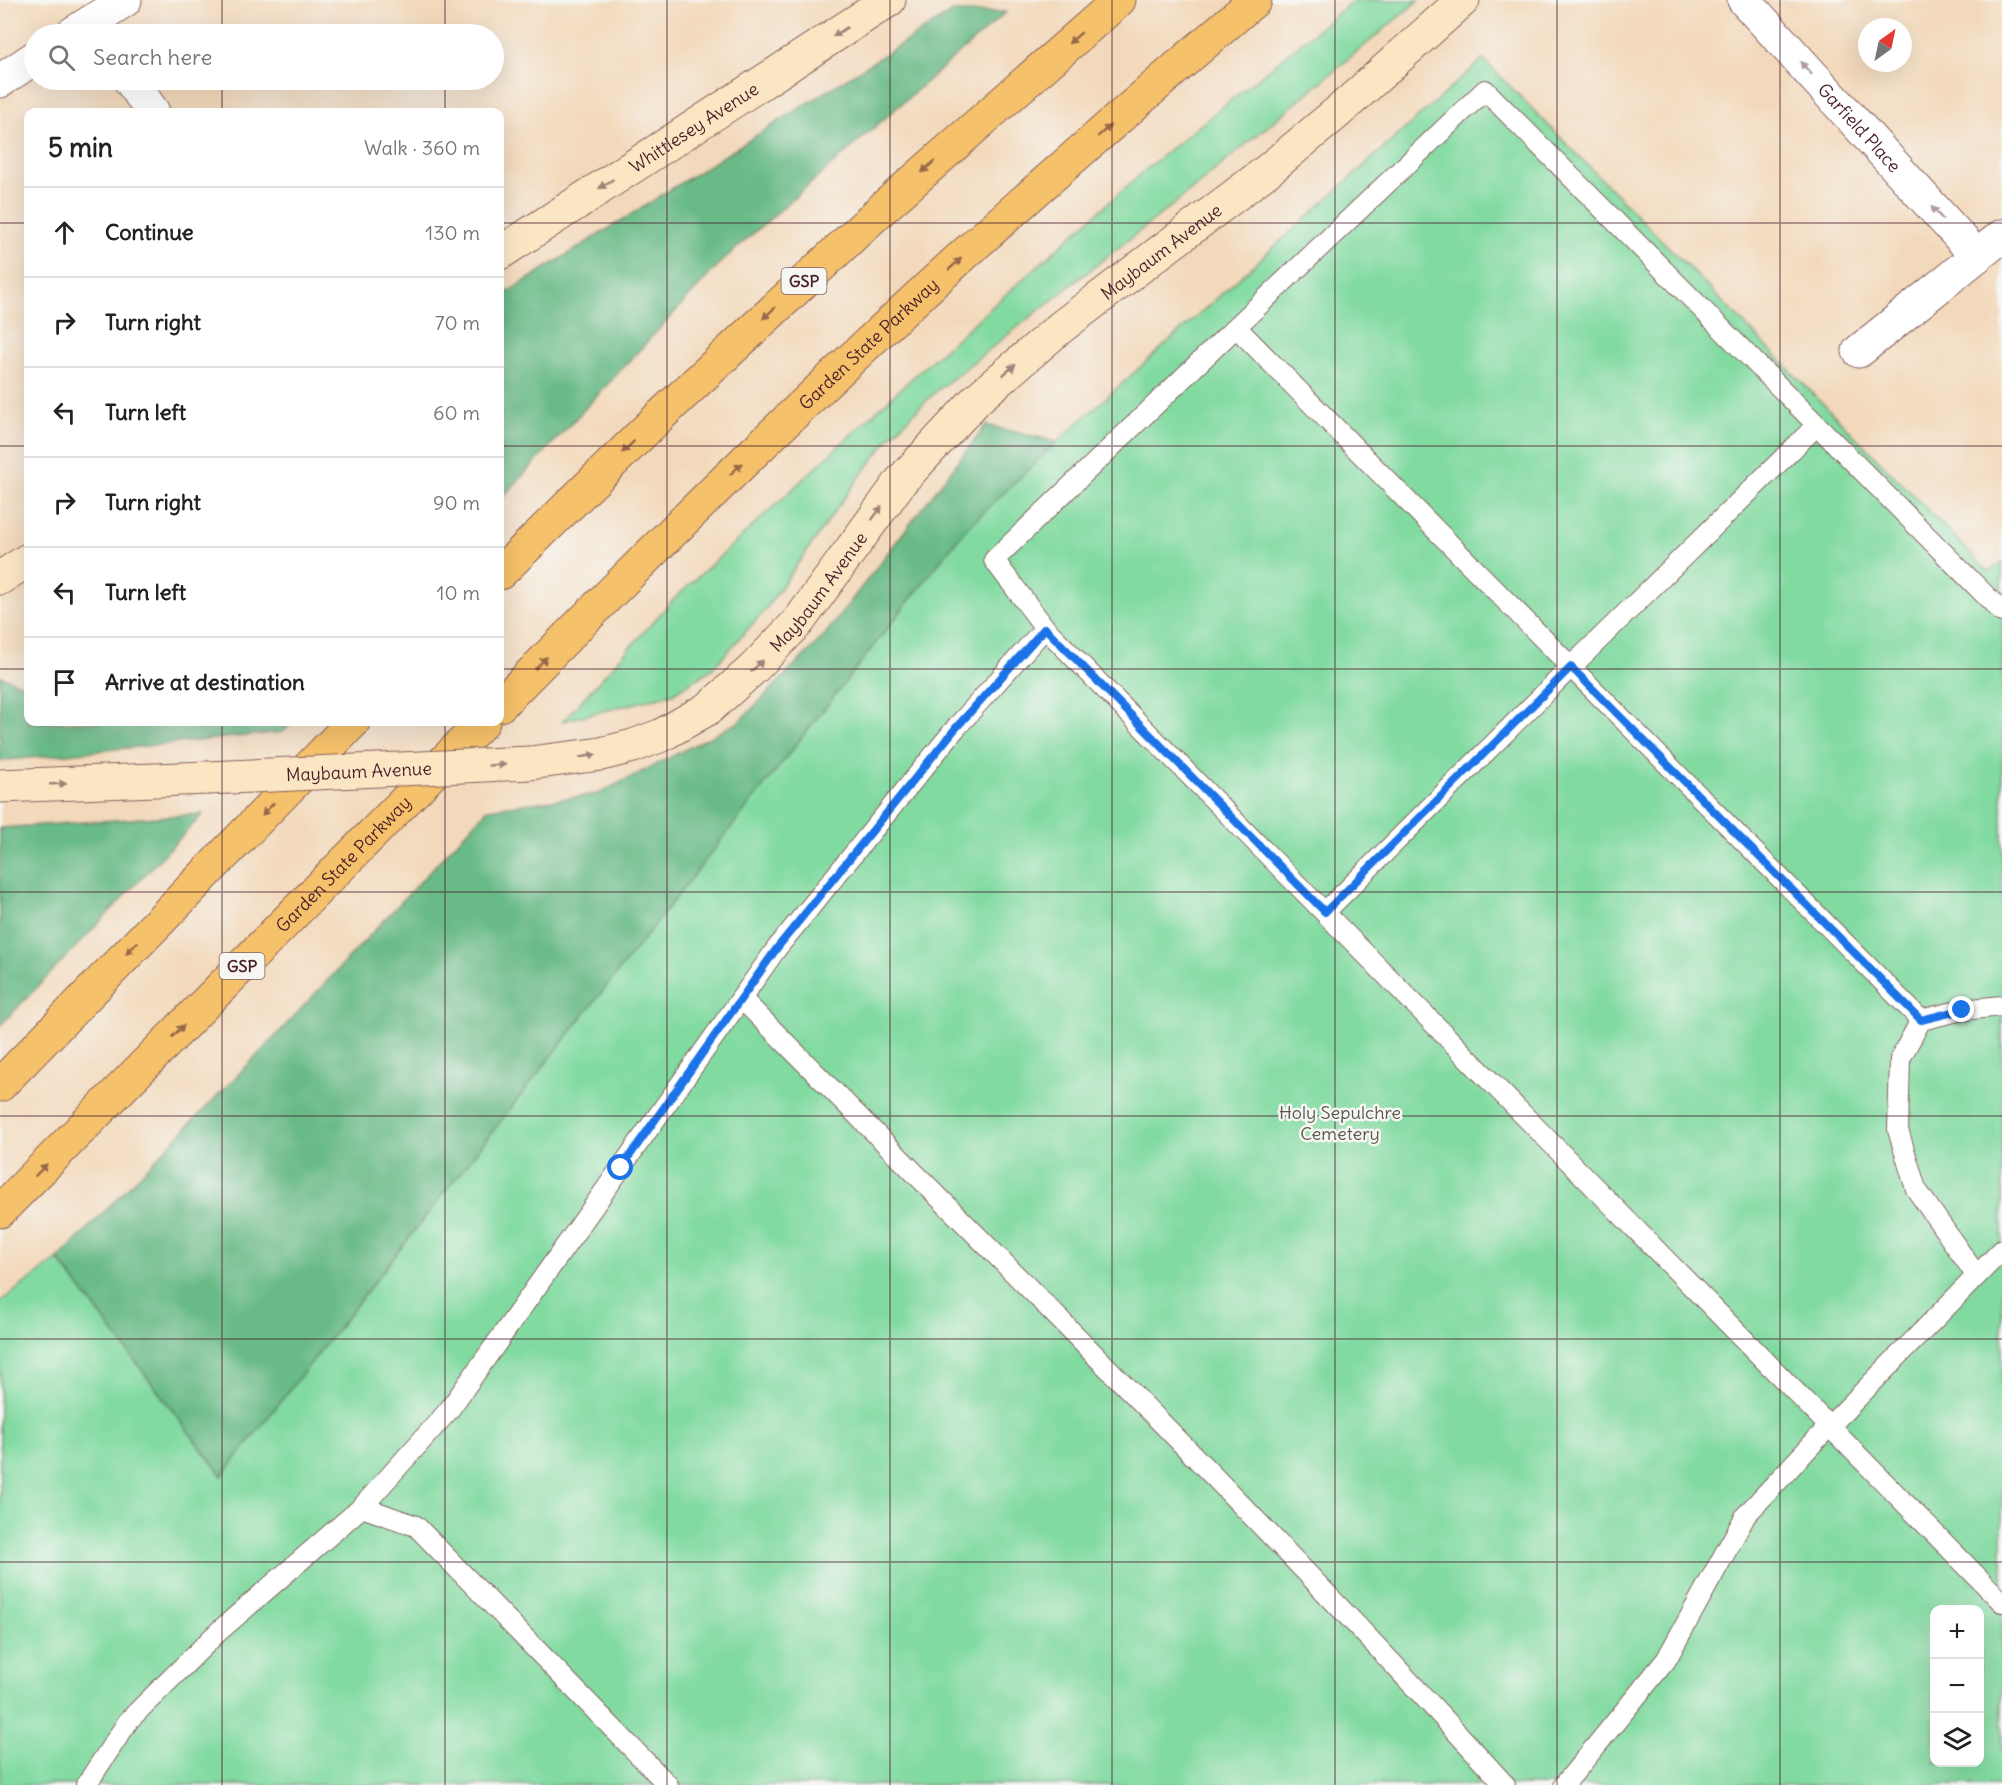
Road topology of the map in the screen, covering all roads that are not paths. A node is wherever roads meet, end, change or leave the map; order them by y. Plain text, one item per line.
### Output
1 (125, 0) edge
2 (889, 0) edge
3 (1119, 0) edge
4 (1255, 0) edge
5 (1464, 0) edge
6 (1744, 0) edge
7 (84, 23) edge
8 (24, 65) edge
9 (0, 81) edge
10 (137, 90) edge
11 (150, 108) edge
12 (2002, 236) edge
13 (504, 250) edge
14 (1977, 256) junction
15 (1236, 327) junction
16 (1859, 351) dead end
17 (1817, 425) junction
18 (24, 563) edge
19 (504, 569) edge
20 (0, 578) edge
21 (1995, 591) edge
22 (2002, 612) edge
23 (1045, 628) junction
24 (1571, 667) junction
25 (504, 701) edge
26 (349, 726) edge
27 (479, 726) edge
28 (0, 786) edge
29 (1325, 912) junction
30 (741, 998) junction
31 (2002, 1006) edge
32 (1921, 1020) junction
33 (0, 1085) edge
34 (0, 1211) edge
35 (2002, 1250) edge
36 (1976, 1275) junction
37 (1830, 1426) junction
38 (362, 1507) junction
39 (2002, 1602) edge
40 (86, 1785) edge
41 (668, 1785) edge
42 (1505, 1785) edge
43 (1564, 1785) edge

1 - 7 street
2 -> 13 main road, Whittlesey Avenue
3 -> 19 highway, GSP
25 -> 4 highway, Garden State Parkway
28 -> 5 main road, Maybaum Avenue, bridge
14 -> 6 street, Garfield Place
8 - 9 street
10 - 11 street
12 - 14 street
14 - 16 street
15 - 17 lane
15 - 23 lane
15 - 24 lane
17 - 21 lane
17 - 24 lane
18 - 20 main road
21 - 22 lane
23 - 29 lane
23 - 30 lane
24 - 29 lane
24 - 32 lane
26 -> 33 highway
34 -> 27 highway, Garden State Parkway / GSP
29 - 37 lane
30 - 38 lane
30 - 42 lane
31 - 32 lane
32 - 36 lane
35 - 36 lane
36 - 37 lane
37 - 39 lane
37 - 43 lane
38 - 40 lane
38 - 41 lane

